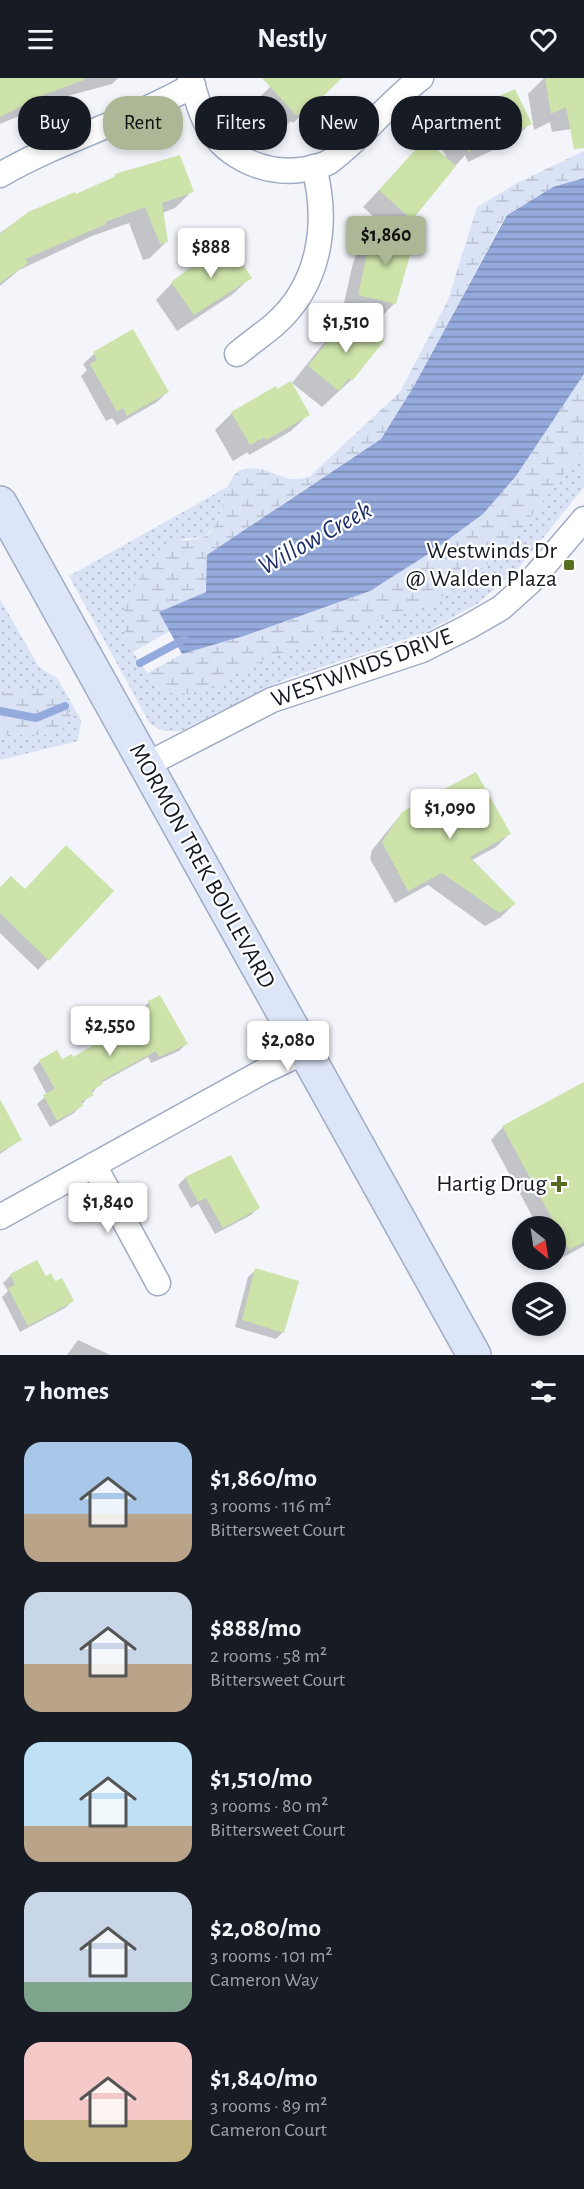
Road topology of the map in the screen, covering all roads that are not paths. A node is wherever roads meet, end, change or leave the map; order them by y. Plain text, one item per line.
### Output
1 (421, 78) edge
2 (191, 82) edge
3 (314, 167) junction
4 (0, 174) edge
5 (237, 354) dead end
6 (0, 503) edge
7 (584, 519) edge
8 (146, 765) junction
9 (306, 1051) junction
10 (94, 1165) junction
11 (0, 1217) edge
12 (158, 1283) dead end
13 (474, 1355) edge

1 - 3 street
2 - 3 street
2 - 4 street
3 - 5 street
6 - 8 main road, MORMON TREK BOULEVARD
7 - 8 street, WESTWINDS DRIVE
8 - 9 main road, MORMON TREK BOULEVARD
9 - 10 street
9 - 13 main road, MORMON TREK BOULEVARD
10 - 11 street
10 - 12 street

